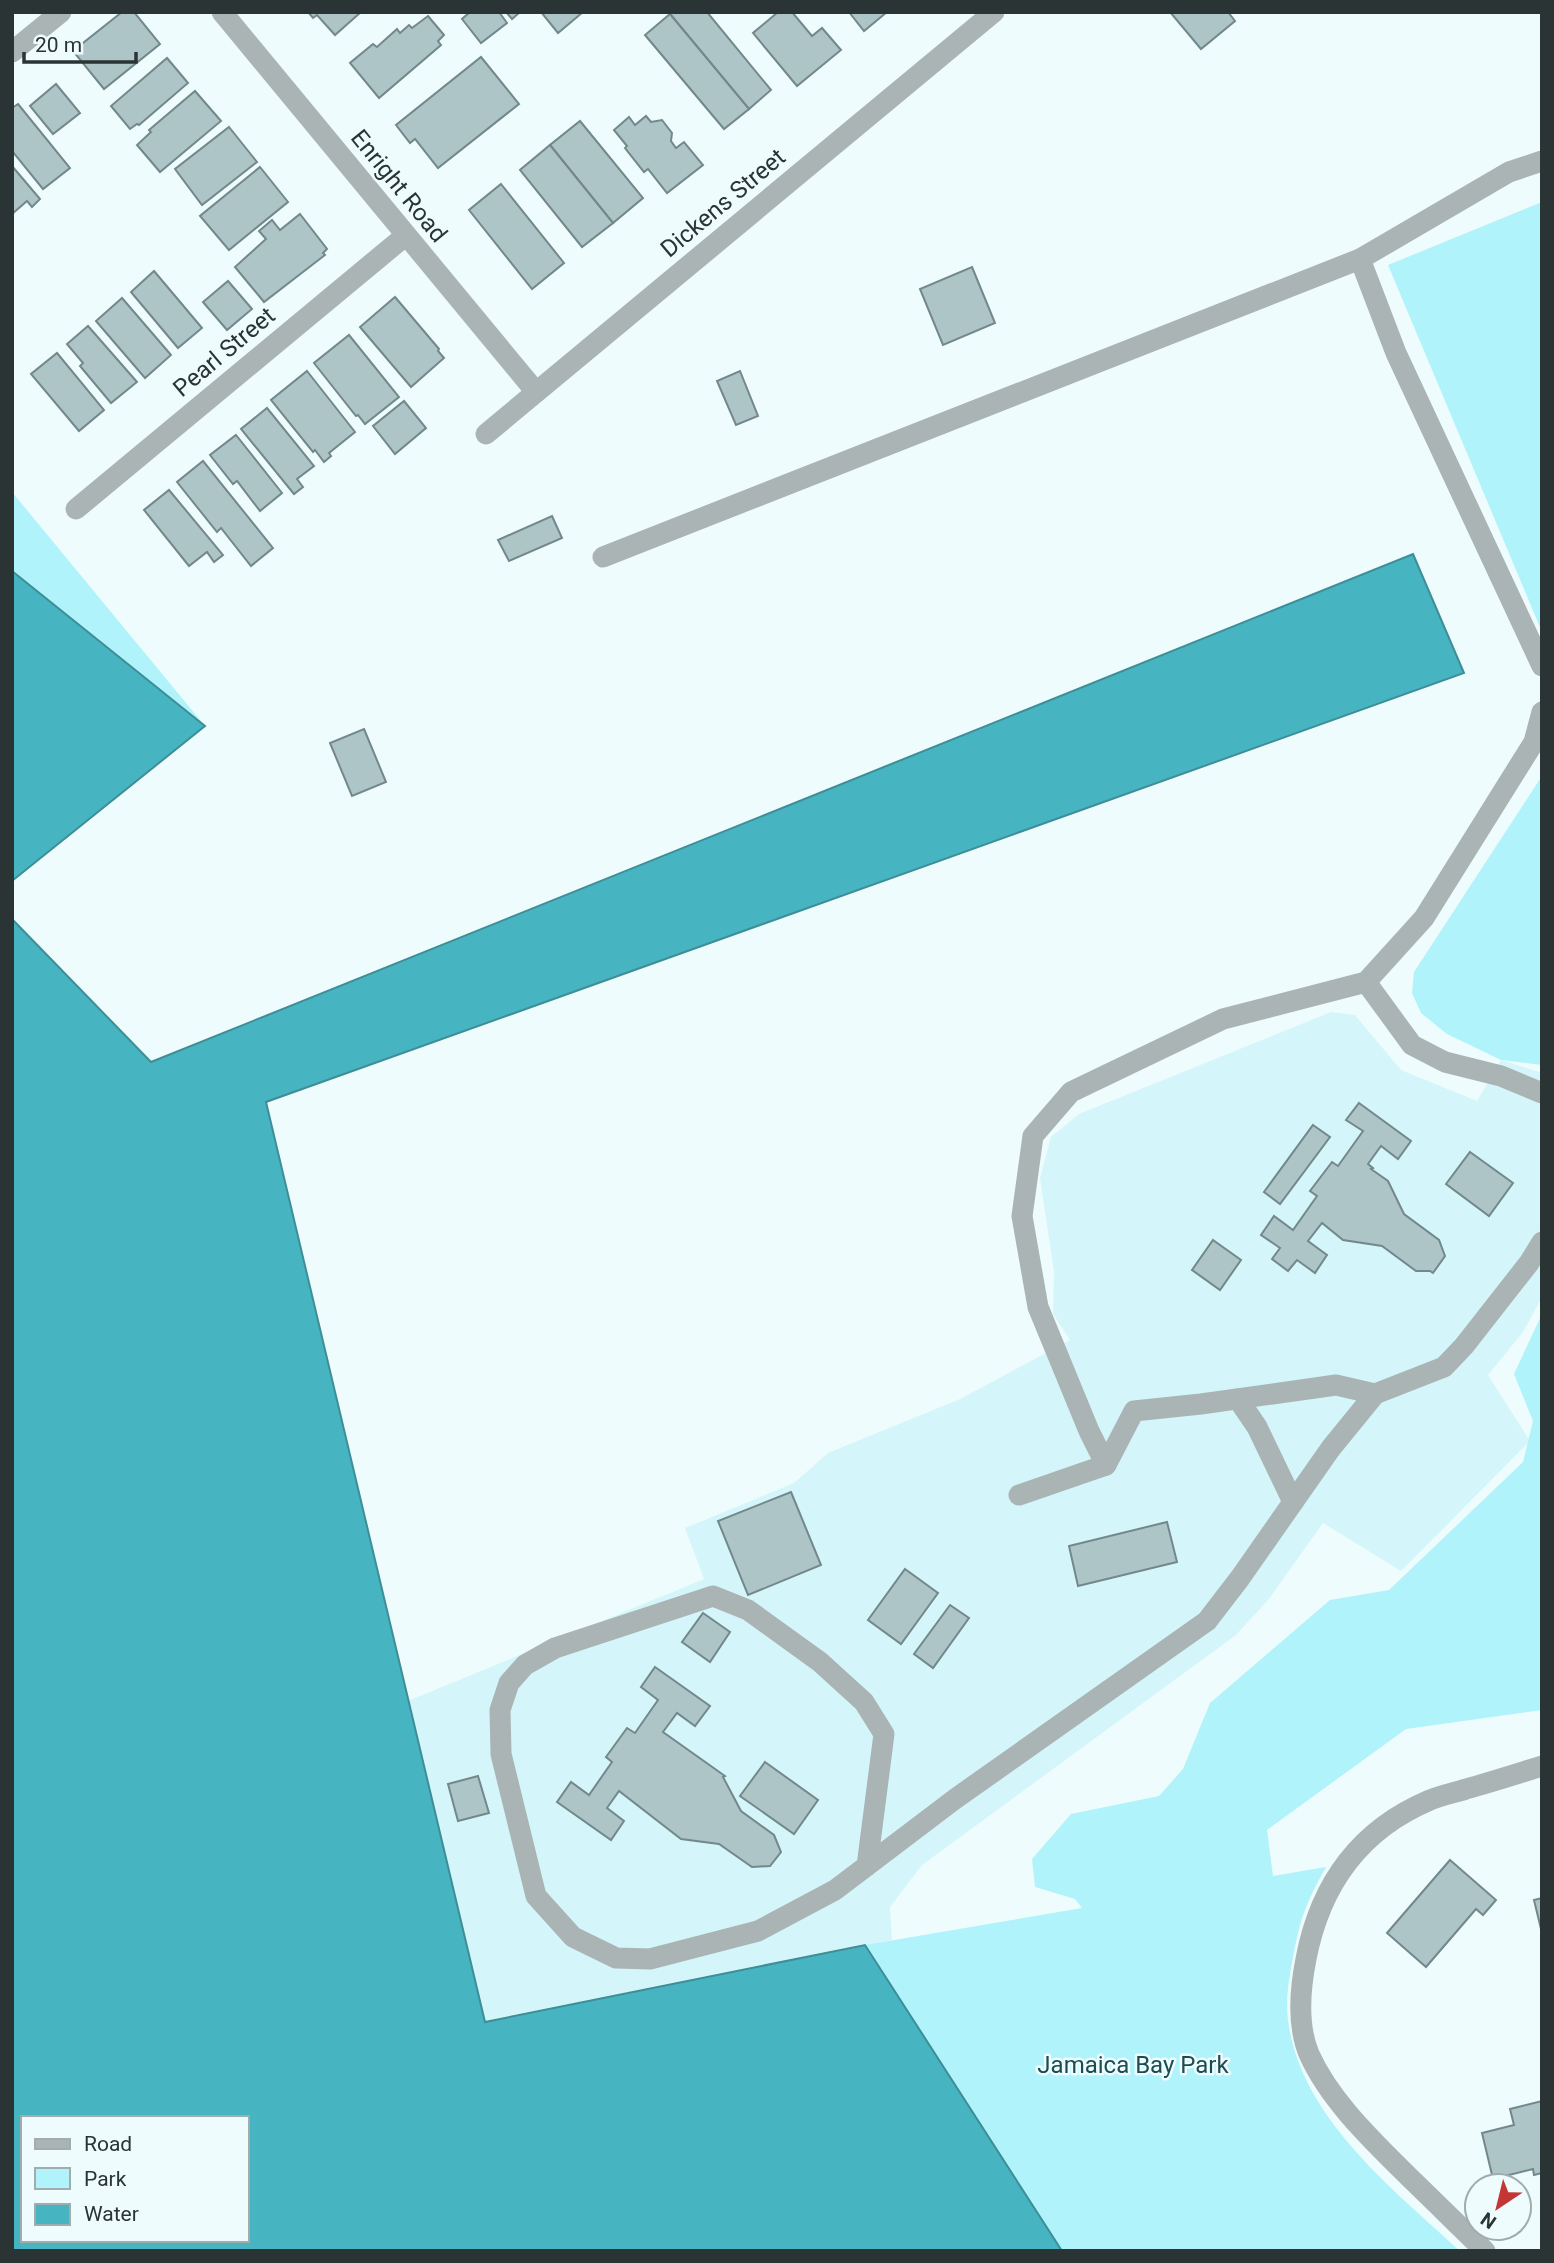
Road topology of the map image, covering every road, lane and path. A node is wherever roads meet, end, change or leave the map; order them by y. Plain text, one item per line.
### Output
1 (61, 12) edge
2 (222, 12) edge
3 (994, 12) edge
4 (12, 52) edge
5 (1542, 161) edge
6 (405, 236) junction
7 (1360, 259) junction
8 (536, 392) junction
9 (486, 434) dead end
10 (76, 509) dead end
11 (603, 557) dead end
12 (1542, 666) edge
13 (1542, 712) edge
14 (1366, 982) junction
15 (1542, 1093) edge
16 (1542, 1242) edge
17 (1375, 1394) junction
18 (1238, 1399) junction
19 (1106, 1465) junction
20 (1019, 1495) dead end
21 (1293, 1503) junction
22 (1542, 1766) edge
23 (867, 1866) junction
24 (1485, 2251) edge

1 - 4 street
2 - 6 street, Enright Road
3 - 8 street, Dickens Street
5 - 7 street
6 - 8 street, Enright Road
6 - 10 street, Pearl Street
7 - 11 street
7 - 12 street
8 - 9 street, Dickens Street
13 - 14 street
14 - 15 street
14 - 19 street
16 - 17 street
17 - 18 street
17 - 21 street
18 - 19 street
18 - 21 street
19 - 20 street
21 - 23 street
22 - 24 street
23 - 23 street

